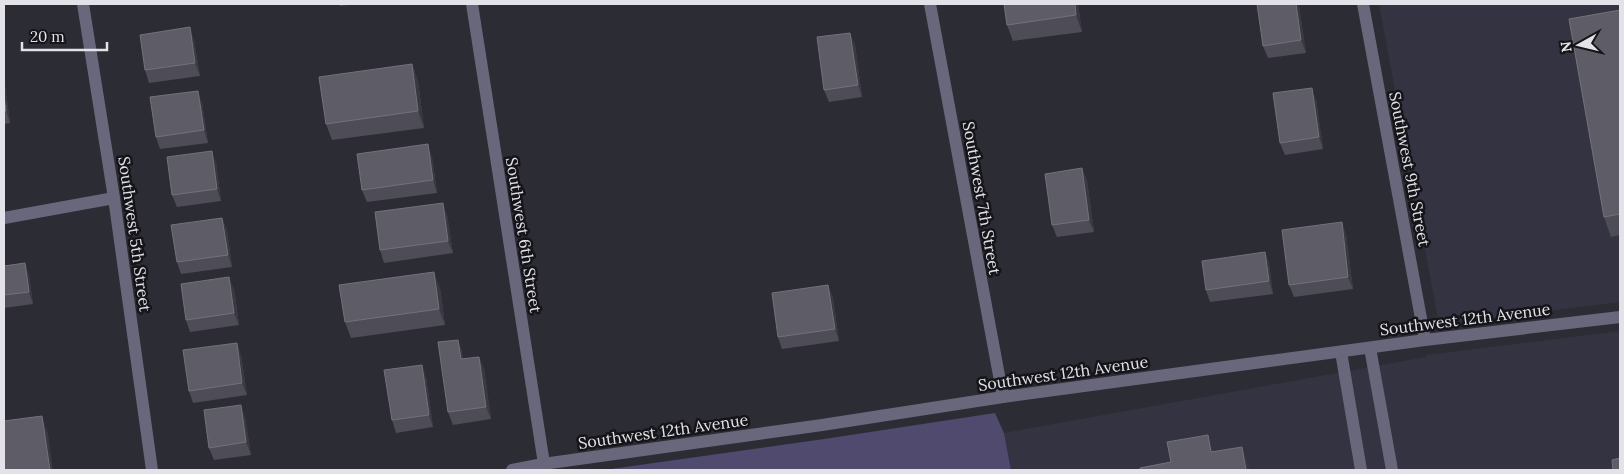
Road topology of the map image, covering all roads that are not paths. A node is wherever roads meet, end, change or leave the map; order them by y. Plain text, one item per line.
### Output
1 (83, 4) edge
2 (472, 4) edge
3 (930, 4) edge
4 (1363, 4) edge
5 (114, 198) junction
6 (4, 218) edge
7 (1620, 317) edge
8 (1425, 340) junction
9 (1370, 348) junction
10 (1341, 352) junction
11 (1003, 397) junction
12 (544, 467) edge
13 (152, 470) edge
14 (512, 470) edge
15 (1361, 470) edge
16 (1392, 470) edge

1 - 5 street, Southwest 5th Street
2 - 12 street, Southwest 6th Street
3 - 11 street, Southwest 7th Street
4 - 8 street, Southwest 9th Street
5 - 6 street
5 - 13 street, Southwest 5th Street
7 - 8 street, Southwest 12th Avenue
8 - 9 street, Southwest 12th Avenue
9 - 10 street, Southwest 12th Avenue
9 - 16 street
10 - 11 street, Southwest 12th Avenue
10 - 15 street
11 - 12 street, Southwest 12th Avenue
12 - 14 street, Southwest 12th Avenue

